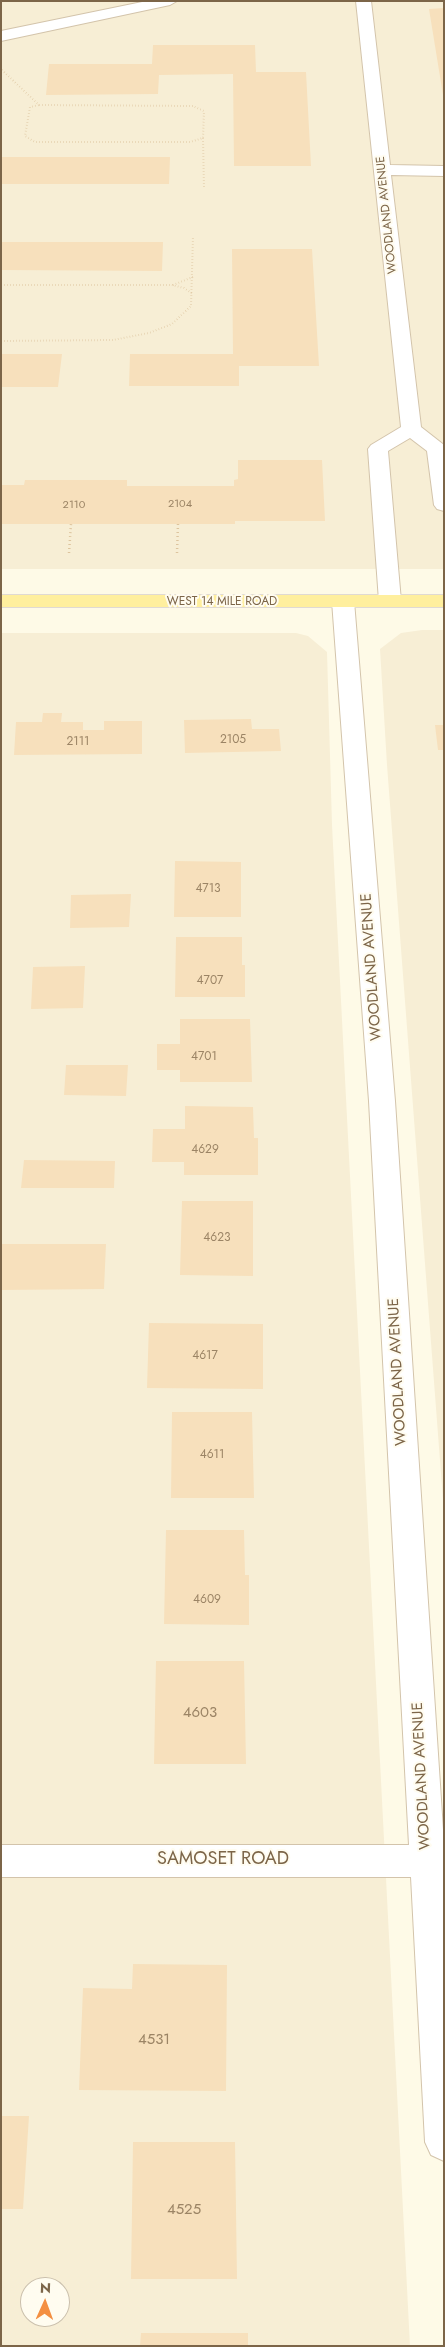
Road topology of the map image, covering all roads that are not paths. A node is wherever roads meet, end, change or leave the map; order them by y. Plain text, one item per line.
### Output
1 (170, 1) edge
2 (363, 1) edge
3 (1, 36) edge
4 (382, 170) junction
5 (444, 171) edge
6 (411, 429) junction
7 (444, 505) edge
8 (1, 601) edge
9 (343, 601) junction
10 (444, 601) edge
11 (390, 602) junction
12 (1, 1861) edge
13 (435, 1861) edge
14 (444, 2142) edge

1 - 3 street
2 - 4 street, WOODLAND AVENUE
4 - 5 street
4 - 6 street, WOODLAND AVENUE
6 - 7 street
6 - 11 street
8 - 9 main road, WEST 14 MILE ROAD
9 - 11 main road, WEST 14 MILE ROAD
9 - 13 street, WOODLAND AVENUE
10 - 11 main road, WEST 14 MILE ROAD
12 - 13 street, SAMOSET ROAD
13 - 14 street, WOODLAND AVENUE

